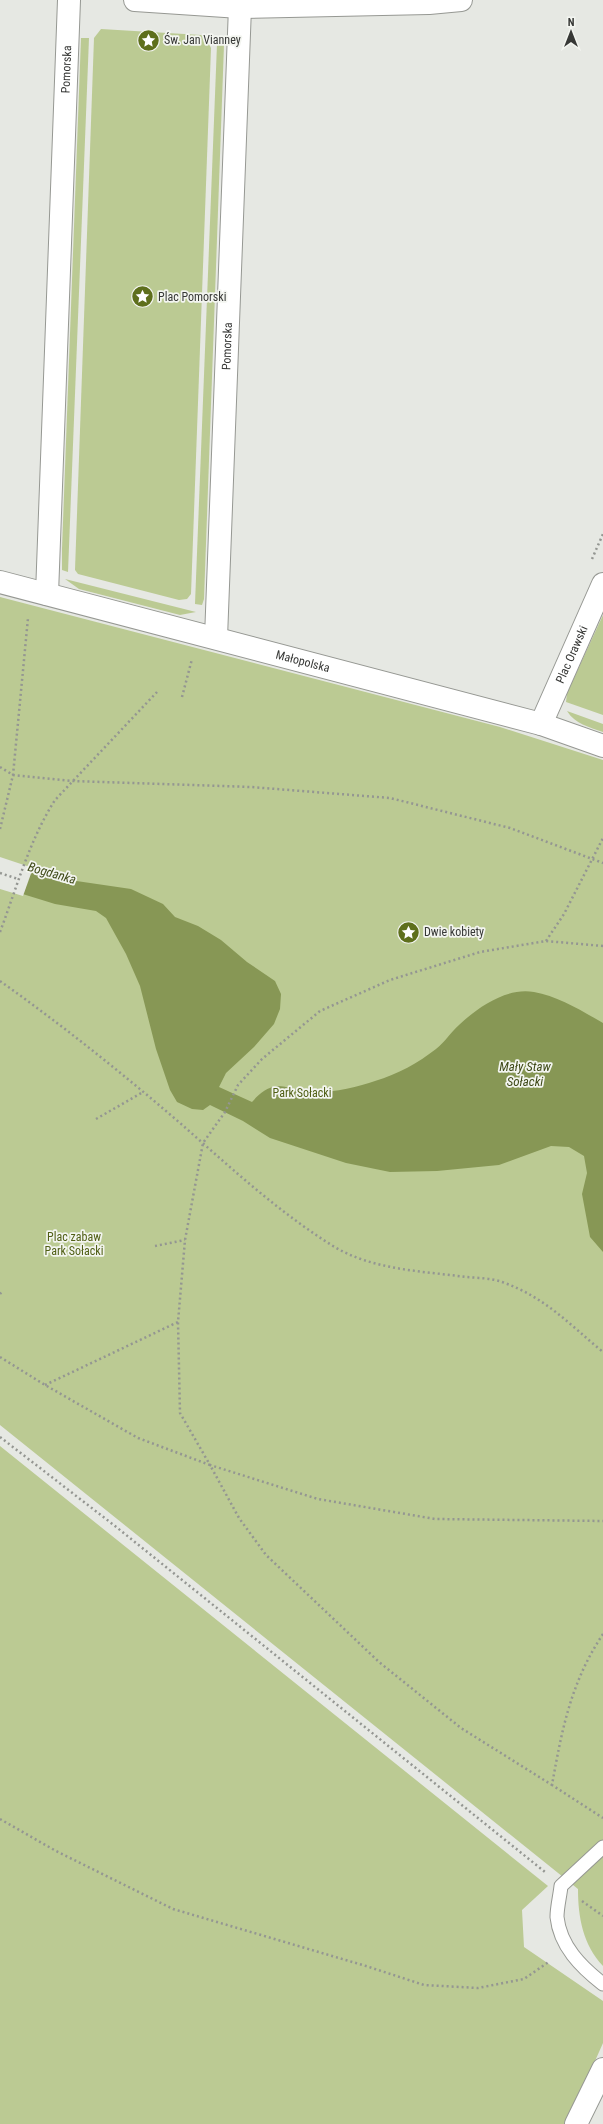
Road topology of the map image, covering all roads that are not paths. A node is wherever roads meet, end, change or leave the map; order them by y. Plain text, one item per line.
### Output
1 (70, 0) edge
2 (135, 0) edge
3 (461, 0) edge
4 (272, 4) edge
5 (240, 7) junction
6 (0, 582) edge
7 (603, 584) edge
8 (39, 592) junction
9 (207, 636) junction
10 (541, 724) junction
11 (603, 746) edge
12 (603, 1847) edge
13 (603, 1984) edge
14 (603, 2068) edge
15 (576, 2124) edge

1 - 8 street, Pomorska
2 - 5 street
3 - 4 street
4 - 5 street
5 - 9 street, Pomorska
6 - 8 street, Małopolska
7 - 10 street, Plac Orawski
8 - 9 street, Małopolska
9 - 10 street, Małopolska
10 - 11 street, Małopolska
12 - 13 lane
14 - 15 street

